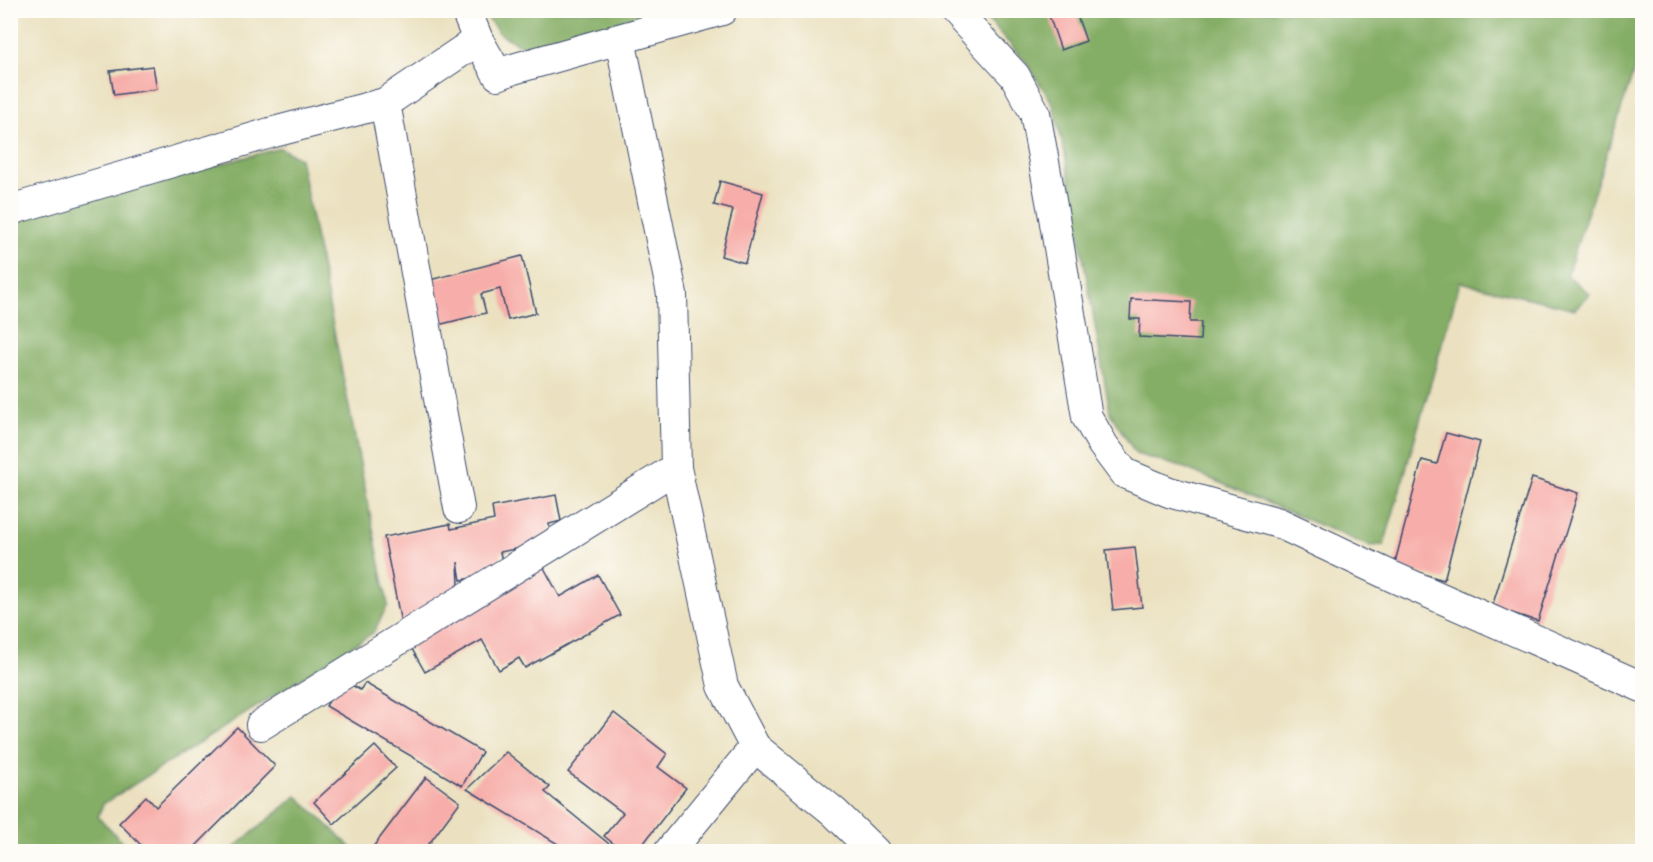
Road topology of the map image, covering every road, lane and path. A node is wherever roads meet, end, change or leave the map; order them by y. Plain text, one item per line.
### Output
1 (466, 10) edge
2 (722, 10) edge
3 (954, 10) edge
4 (620, 39) junction
5 (478, 40) junction
6 (386, 103) junction
7 (10, 210) edge
8 (676, 468) junction
9 (459, 508) dead end
10 (1642, 687) edge
11 (261, 726) dead end
12 (755, 747) junction
13 (669, 852) edge
14 (875, 852) edge

1 - 5 street
2 - 4 street
3 - 10 street
4 - 5 street
4 - 8 street
5 - 6 street
6 - 7 street
6 - 9 street
8 - 11 street
8 - 12 street
12 - 13 street
12 - 14 street

